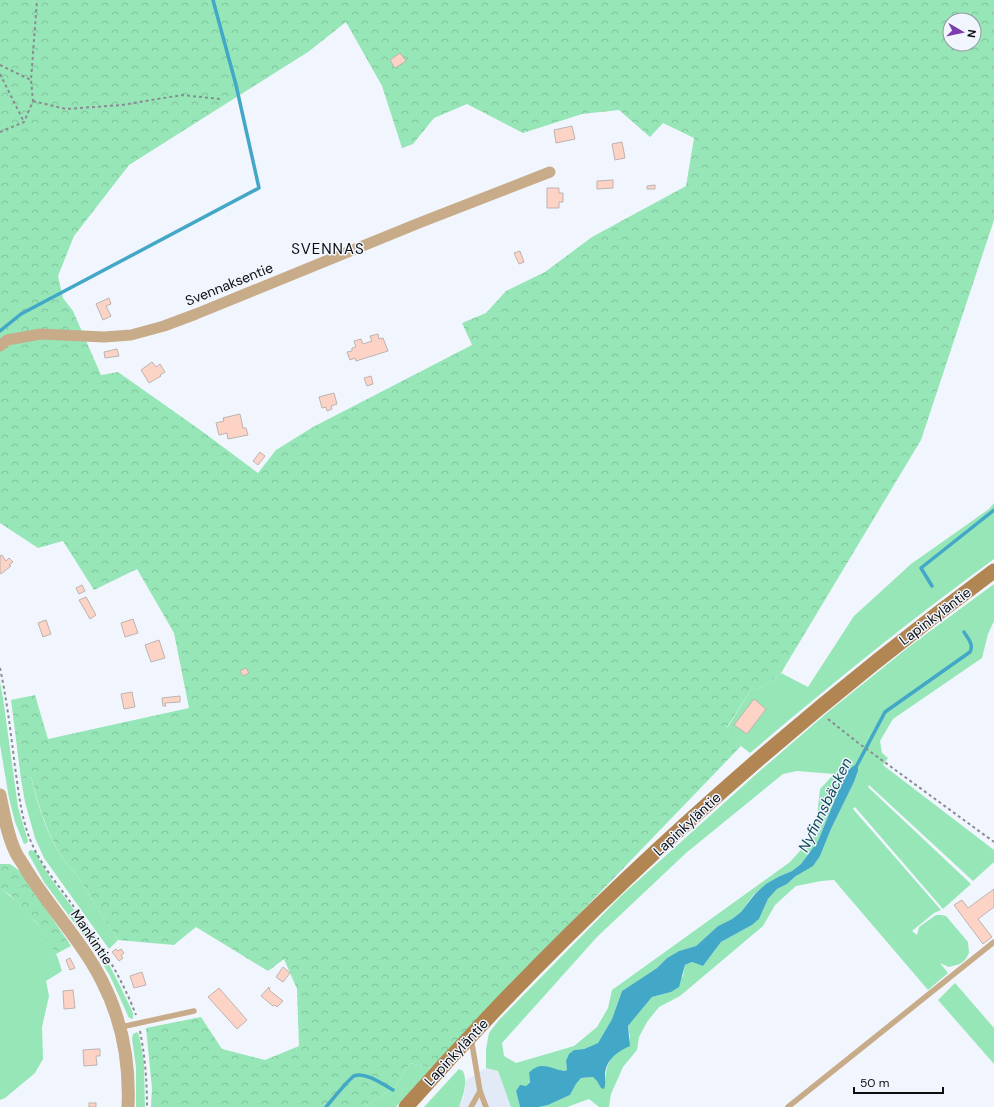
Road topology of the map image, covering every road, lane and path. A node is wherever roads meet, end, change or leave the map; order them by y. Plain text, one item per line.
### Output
1 (37, 0) edge
2 (0, 65) edge
3 (0, 74) edge
4 (31, 80) junction
5 (220, 99) dead end
6 (33, 101) junction
7 (24, 122) junction
8 (0, 132) edge
9 (550, 172) dead end
10 (0, 346) edge
11 (994, 571) edge
12 (0, 668) edge
13 (819, 709) junction
14 (0, 795) edge
15 (994, 842) edge
16 (993, 945) edge
17 (194, 1011) dead end
18 (138, 1023) junction
19 (120, 1026) junction
20 (471, 1036) junction
21 (480, 1090) junction
22 (128, 1107) edge
23 (147, 1107) edge
24 (406, 1107) edge
25 (471, 1107) edge
26 (486, 1107) edge
27 (788, 1107) edge

1 - 4 path
2 - 4 path
3 - 7 path
4 - 6 path
5 - 6 path
6 - 7 path
7 - 8 path
9 - 10 street, Svennaksentie
11 - 13 main road, Lapinkyläntie
12 - 18 path
13 - 15 path
13 - 20 main road, Lapinkyläntie
14 - 19 street, Mankintie
16 - 27 lane
17 - 18 lane
18 - 19 lane
18 - 23 path
19 - 22 street, Mankintie
20 - 21 lane
20 - 24 main road, Lapinkyläntie
21 - 25 lane
21 - 26 lane

